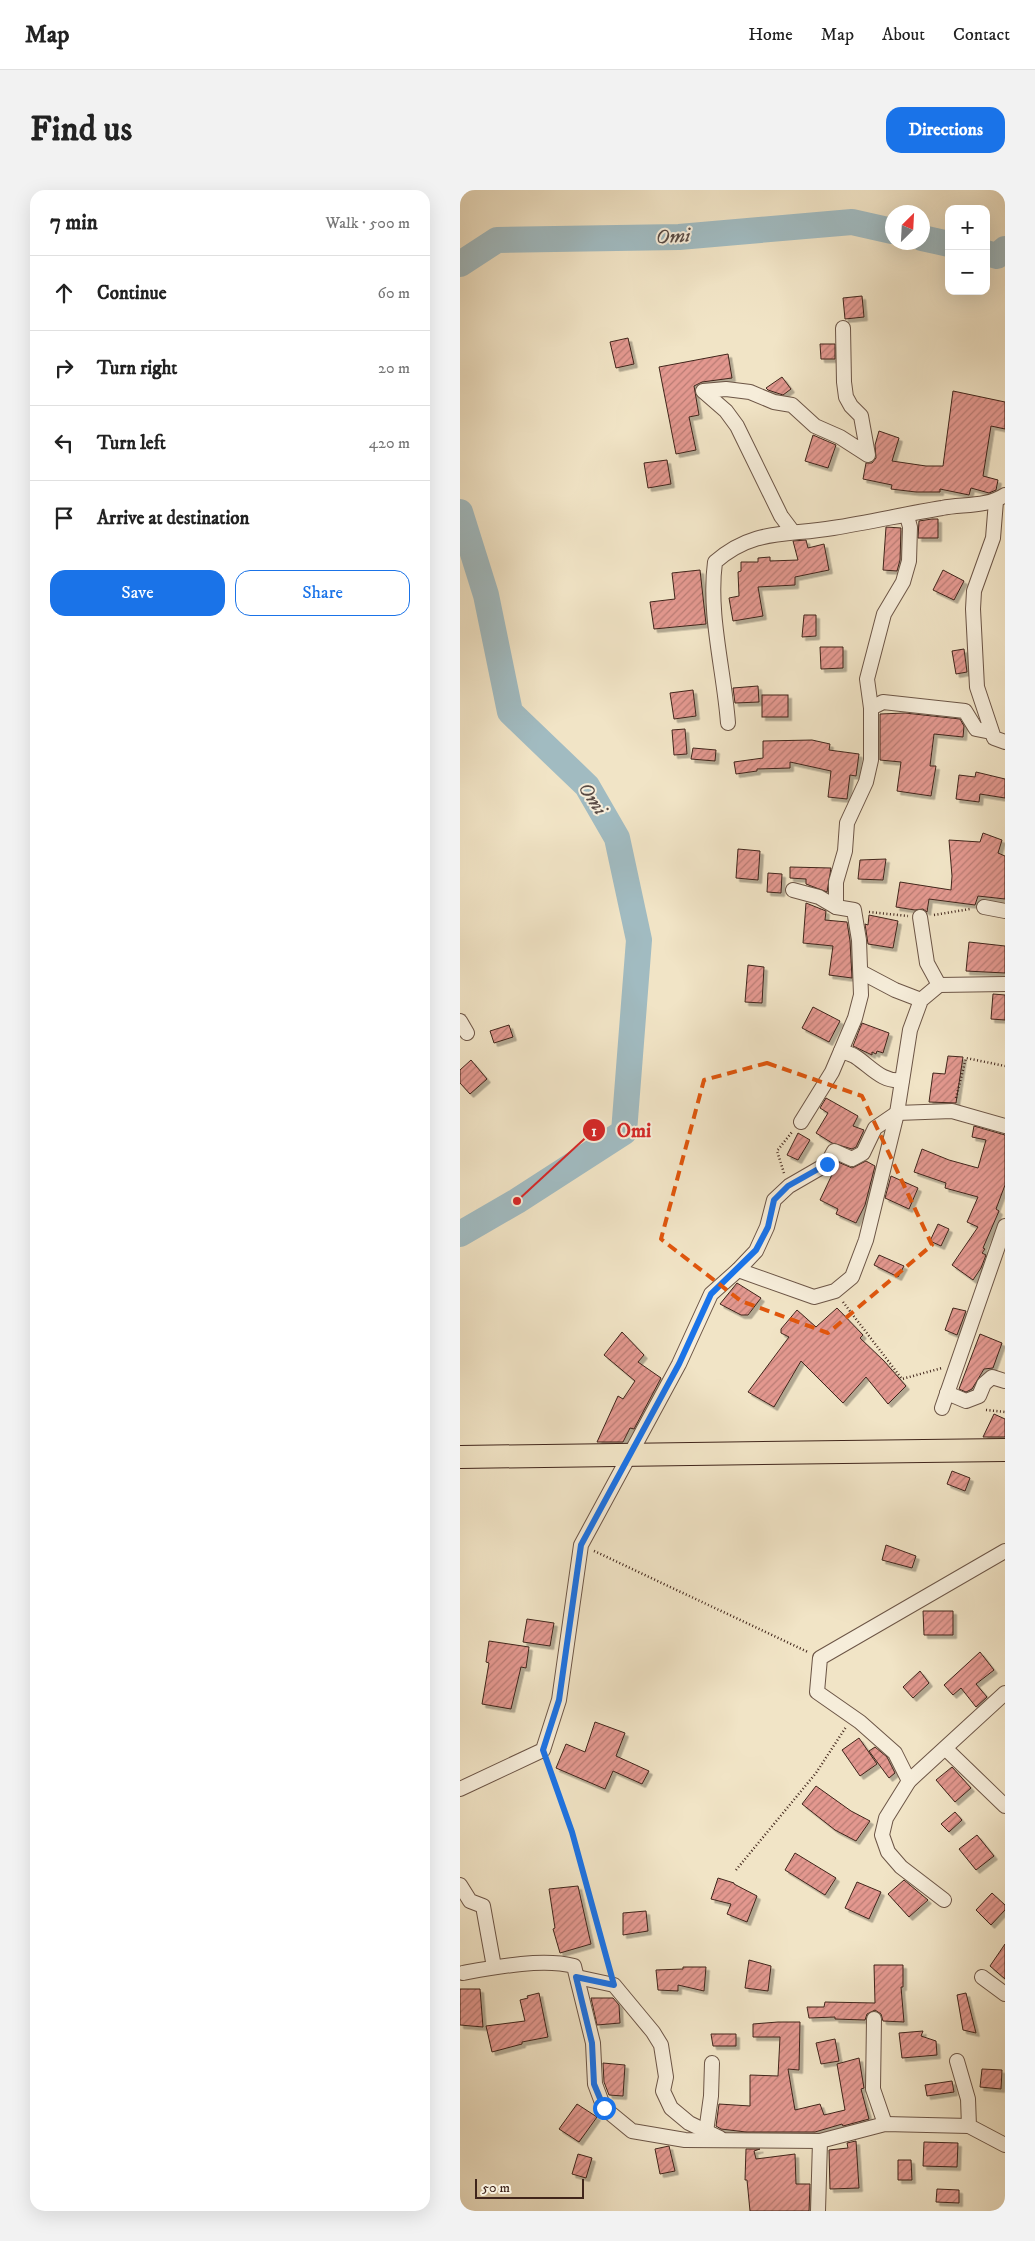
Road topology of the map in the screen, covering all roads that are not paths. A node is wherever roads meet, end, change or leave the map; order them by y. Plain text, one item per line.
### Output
1 (843, 328) dead end
2 (1000, 498) edge
3 (907, 516) junction
4 (793, 532) junction
5 (871, 708) junction
6 (728, 722) dead end
7 (991, 732) junction
8 (1005, 742) edge
9 (793, 890) dead end
10 (836, 907) junction
11 (984, 907) road end
12 (1005, 911) edge
13 (920, 917) road end
14 (861, 972) junction
15 (1005, 984) edge
16 (939, 985) junction
17 (921, 1000) junction
18 (841, 1051) junction
19 (902, 1080) junction
20 (897, 1113) junction
21 (801, 1122) road end
22 (1005, 1126) edge
23 (1005, 1226) edge
24 (738, 1270) junction
25 (1005, 1381) edge
26 (947, 1393) junction
27 (942, 1408) dead end
28 (1005, 1450) edge
29 (460, 1457) edge
30 (1005, 1551) edge
31 (1005, 1693) edge
32 (946, 1749) junction
33 (909, 1781) junction
34 (460, 1789) edge
35 (1005, 1806) edge
36 (460, 1885) edge
37 (944, 1900) dead end
38 (494, 1967) junction
39 (463, 1973) dead end
40 (576, 1977) junction
41 (982, 1977) dead end
42 (1005, 1994) edge
43 (874, 2019) dead end
44 (957, 2061) dead end
45 (712, 2063) dead end
46 (884, 2124) junction
47 (969, 2126) junction
48 (706, 2132) junction
49 (728, 2141) junction
50 (820, 2141) junction
51 (1005, 2145) edge
52 (818, 2211) edge

1 - 4 street
2 - 3 street
2 - 7 street
3 - 4 street
3 - 5 street
4 - 6 street
5 - 7 street
5 - 10 street
7 - 8 street
9 - 10 street
10 - 14 street
11 - 12 street
13 - 16 street
14 - 17 street
14 - 18 street
15 - 16 street
16 - 17 street
17 - 19 street
18 - 19 street
18 - 21 street
19 - 20 street
20 - 22 street
20 - 24 street
20 - 24 street
23 - 26 street
24 - 34 street
25 - 26 street
26 - 27 street
28 - 29 highway
30 - 33 street
31 - 32 street
32 - 33 street
32 - 35 street
33 - 37 street
36 - 38 street
38 - 39 street
38 - 40 street
40 - 48 street
40 - 49 street
41 - 42 street
43 - 46 street
44 - 47 street
45 - 48 street
46 - 47 street
46 - 50 street
47 - 51 street
48 - 49 street
49 - 50 street
50 - 52 street

